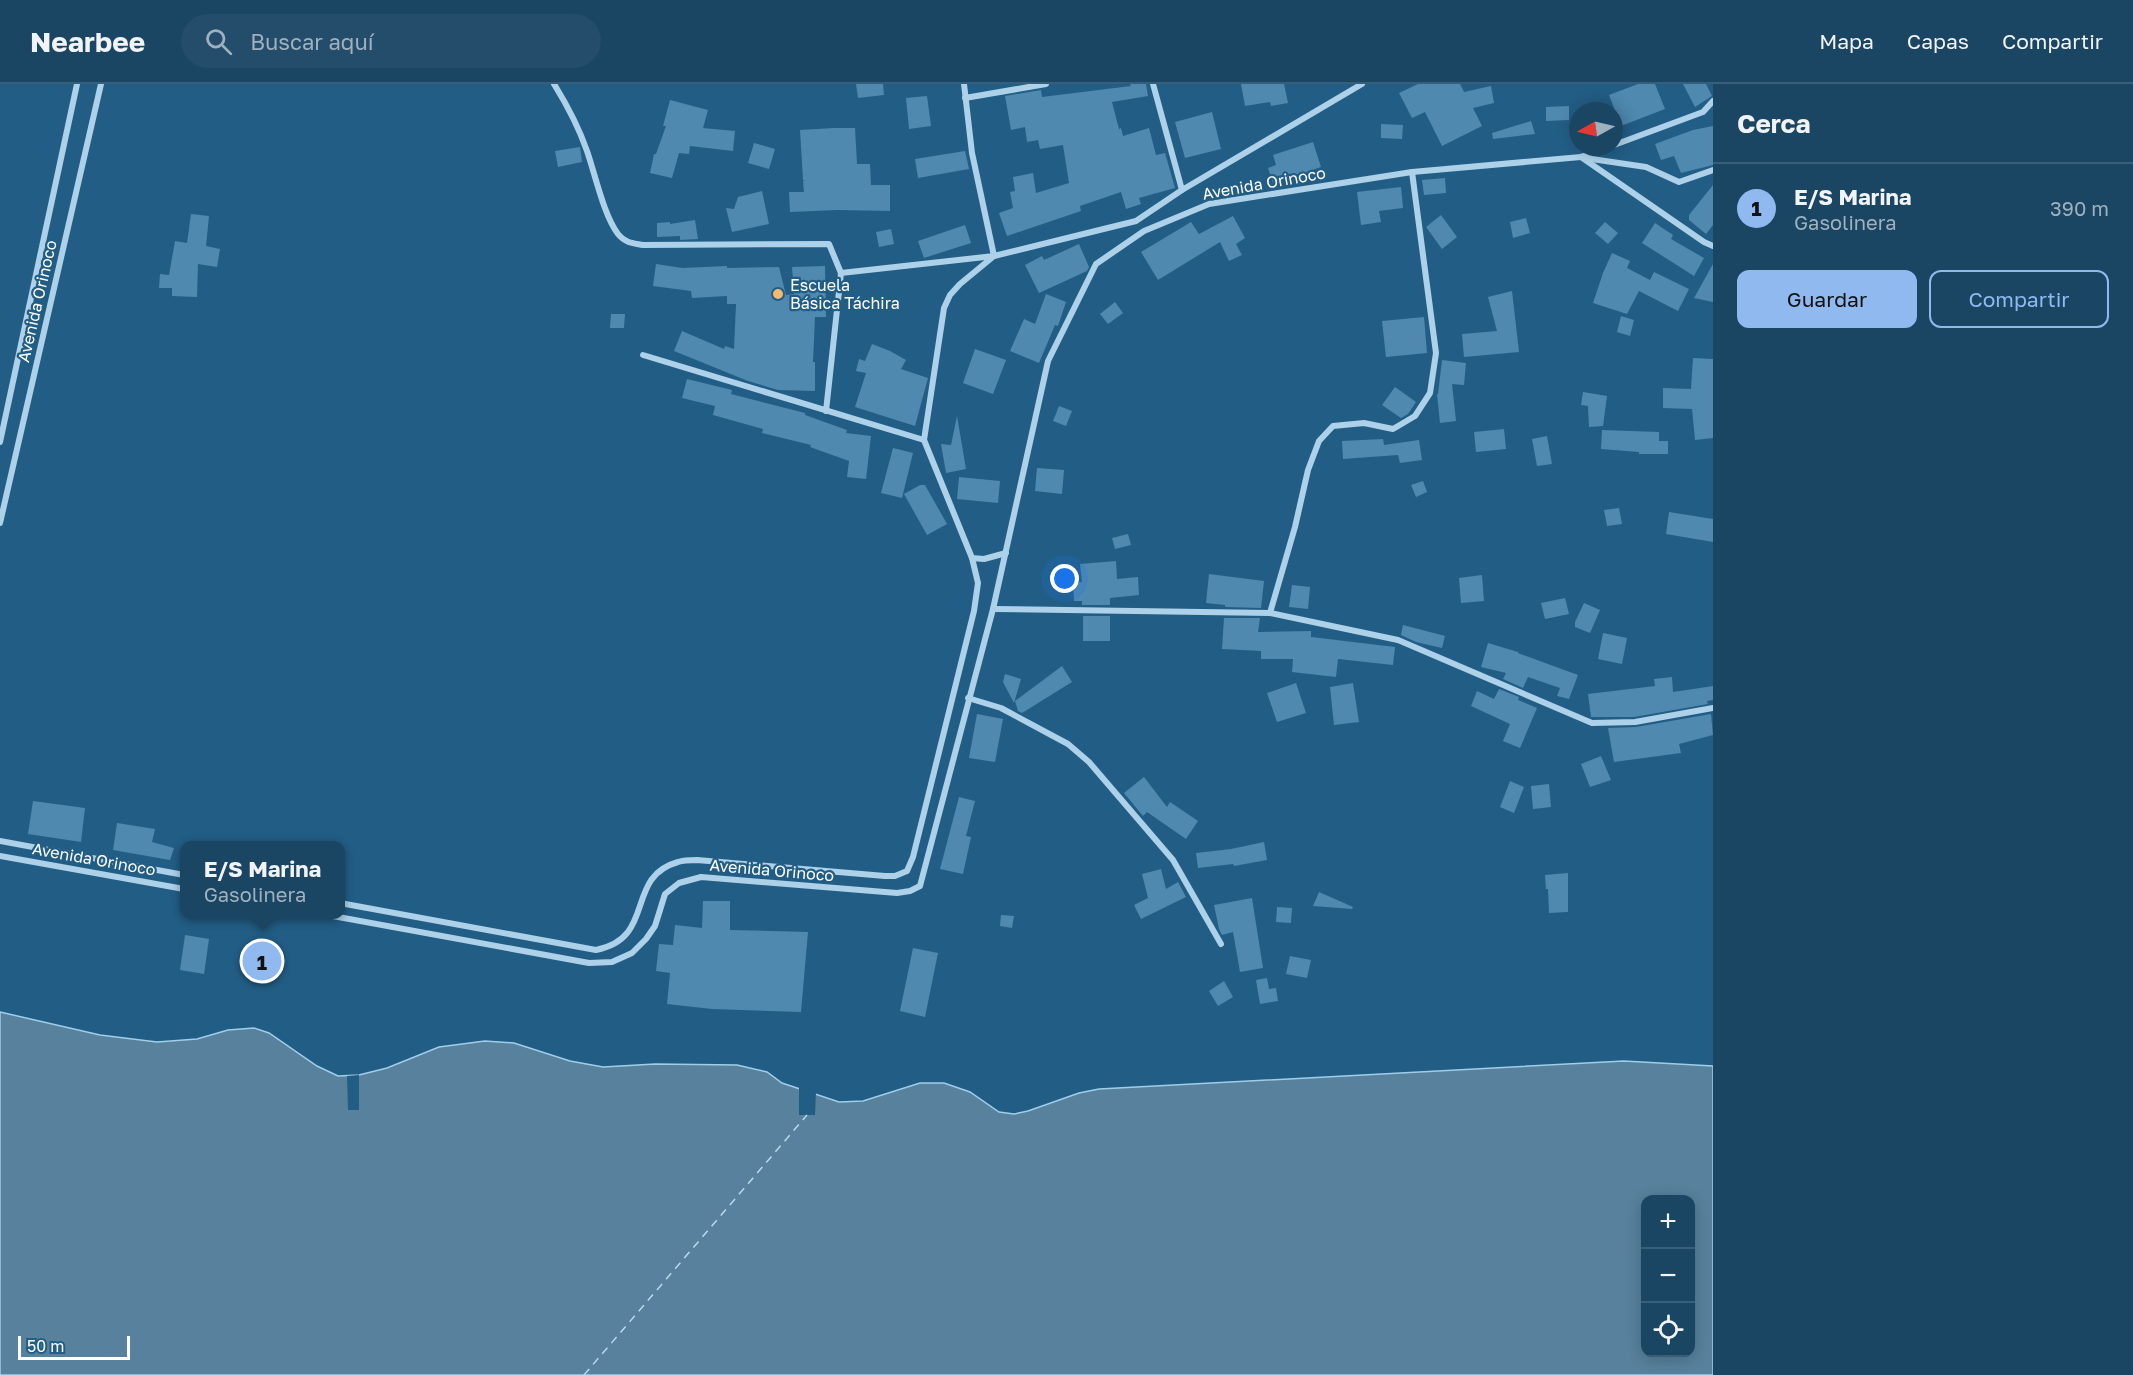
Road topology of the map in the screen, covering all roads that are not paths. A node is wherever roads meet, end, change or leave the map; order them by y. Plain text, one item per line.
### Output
1 (77, 84) edge
2 (101, 84) edge
3 (554, 84) edge
4 (964, 84) edge
5 (1046, 84) edge
6 (1153, 84) edge
7 (1362, 84) edge
8 (965, 98) junction
9 (1713, 102) edge
10 (1623, 142) edge
11 (1581, 157) junction
12 (1713, 170) edge
13 (1412, 172) junction
14 (1182, 190) junction
15 (1713, 246) edge
16 (994, 255) junction
17 (841, 273) junction
18 (643, 355) dead end
19 (825, 411) junction
20 (924, 440) junction
21 (0, 442) edge
22 (0, 523) edge
23 (1006, 553) junction
24 (972, 558) junction
25 (993, 609) junction
26 (1270, 613) junction
27 (968, 698) junction
28 (1713, 708) edge
29 (0, 841) edge
30 (0, 856) edge
31 (180, 874) edge
32 (180, 888) edge
33 (345, 904) edge
34 (344, 919) edge
35 (1221, 944) dead end

1 - 21 street, Avenida Orinoco
2 - 22 street, Avenida Orinoco
3 - 17 street
4 - 8 street
5 - 8 street
6 - 14 street
7 - 14 street, Avenida Orinoco
8 - 16 street
9 - 10 street
11 - 12 street
11 - 13 street, Avenida Orinoco
11 - 15 street
13 - 23 street, Avenida Orinoco
13 - 26 street
14 - 16 street, Avenida Orinoco
16 - 17 street
16 - 20 street, Avenida Orinoco
17 - 19 street
18 - 19 street
19 - 20 street
20 - 24 street, Avenida Orinoco
23 - 24 street
23 - 25 street, Avenida Orinoco
24 - 33 street, Avenida Orinoco
25 - 26 street
25 - 27 street, Avenida Orinoco
26 - 28 street
27 - 34 street, Avenida Orinoco
27 - 35 street
29 - 31 street, Avenida Orinoco
30 - 32 street, Avenida Orinoco

